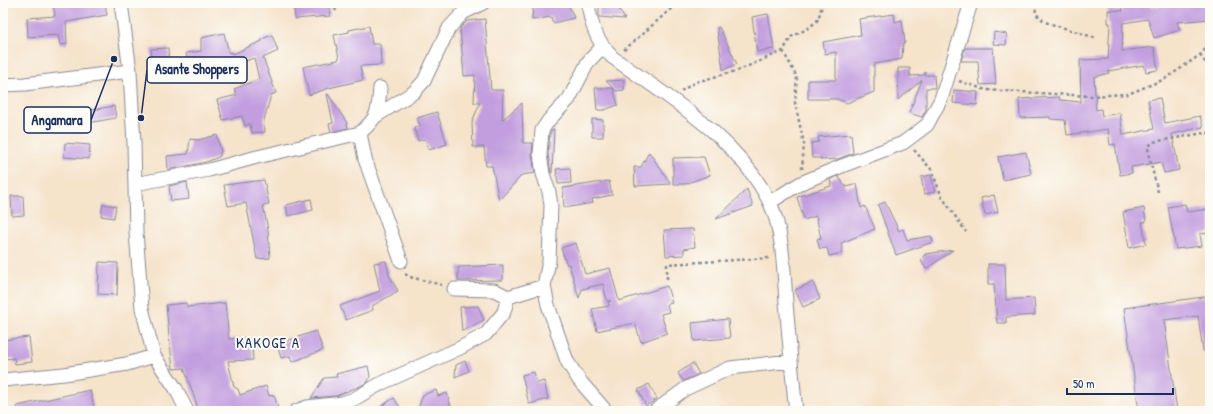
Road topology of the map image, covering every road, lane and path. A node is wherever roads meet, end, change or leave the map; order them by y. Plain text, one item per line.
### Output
1 (121, 3) edge
2 (333, 3) edge
3 (483, 3) edge
4 (588, 3) edge
5 (680, 3) edge
6 (821, 3) edge
7 (971, 3) edge
8 (1035, 3) edge
9 (336, 11) dead end
10 (1096, 38) dead end
11 (1210, 44) edge
12 (603, 46) junction
13 (783, 51) junction
14 (1200, 55) junction
15 (612, 57) junction
16 (1210, 69) edge
17 (130, 71) junction
18 (947, 76) junction
19 (3, 85) edge
20 (380, 88) dead end
21 (672, 100) junction
22 (376, 116) junction
23 (360, 133) junction
24 (1210, 133) edge
25 (903, 144) junction
26 (801, 183) junction
27 (135, 184) junction
28 (1158, 192) dead end
29 (770, 202) junction
30 (966, 232) dead end
31 (783, 258) junction
32 (401, 261) joint
33 (667, 279) dead end
34 (544, 286) junction
35 (454, 288) joint
36 (508, 297) junction
37 (154, 356) junction
38 (790, 361) junction
39 (3, 380) edge
40 (186, 411) edge
41 (296, 411) edge
42 (606, 411) edge
43 (655, 411) edge
44 (796, 411) edge

1 - 17 street
2 - 9 path
3 - 22 street
4 - 12 street
5 - 15 path
6 - 13 path
7 - 18 street
8 - 10 path
11 - 14 path
12 - 15 street
12 - 34 street
13 - 21 path
13 - 26 path
14 - 16 path
14 - 18 path
15 - 21 street
17 - 19 street
17 - 27 street
18 - 25 street
20 - 22 street
21 - 29 street
22 - 23 street
23 - 27 street
23 - 32 street
24 - 28 path
25 - 26 street
25 - 30 path
26 - 29 street
27 - 37 street
29 - 31 street
31 - 33 path
31 - 38 street
32 - 35 path
34 - 36 street
34 - 42 street
35 - 36 street
36 - 41 street
37 - 39 street
37 - 40 street
38 - 43 street
38 - 44 street

